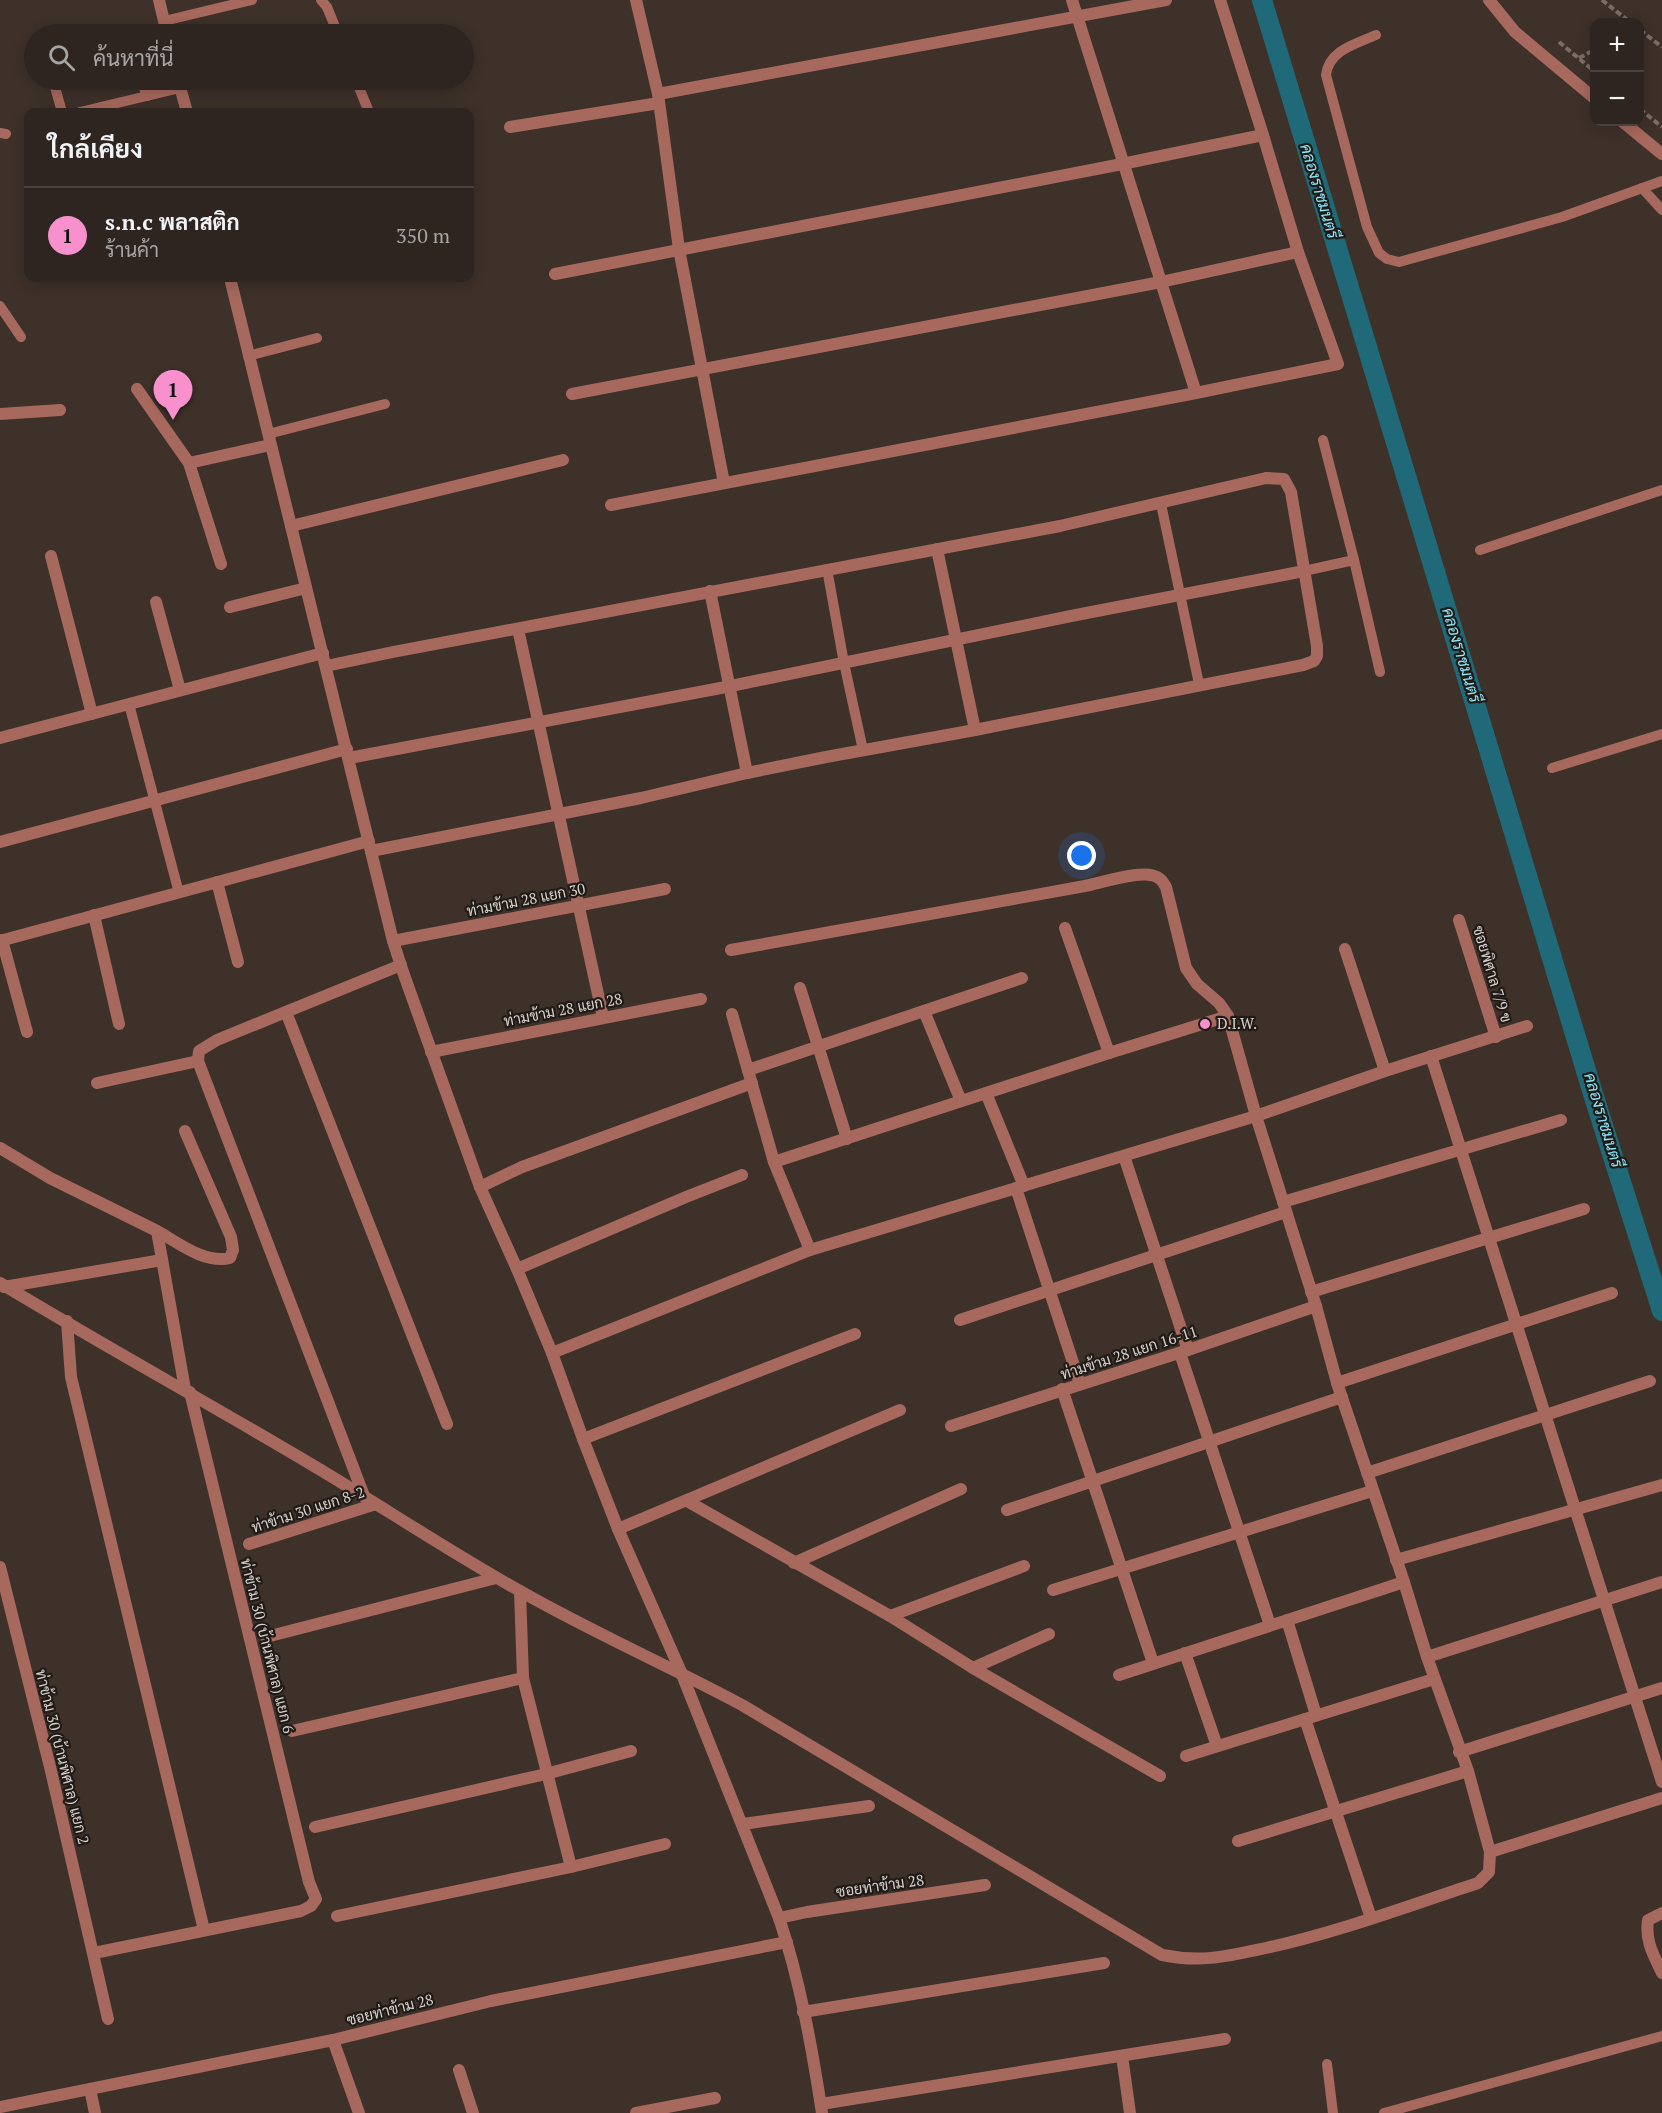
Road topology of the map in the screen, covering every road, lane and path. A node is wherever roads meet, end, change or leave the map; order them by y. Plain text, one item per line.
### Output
1 (159, 0) edge
2 (252, 0) edge
3 (321, 0) edge
4 (636, 0) edge
5 (1072, 0) edge
6 (1166, 0) edge
7 (1220, 0) edge
8 (1489, 0) edge
9 (1602, 0) edge
10 (1077, 18) junction
11 (1625, 18) edge
12 (164, 21) junction
13 (165, 24) edge
14 (334, 24) edge
15 (1644, 33) edge
16 (1376, 35) dead end
17 (1559, 42) dead end
18 (1662, 47) edge
19 (1590, 52) edge
20 (1578, 58) junction
21 (1590, 68) edge
22 (56, 90) edge
23 (145, 90) edge
24 (163, 90) edge
25 (181, 90) edge
26 (360, 90) edge
27 (1590, 95) edge
28 (147, 96) junction
29 (658, 98) junction
30 (61, 108) edge
31 (98, 108) edge
32 (186, 108) edge
33 (367, 108) edge
34 (1644, 112) edge
35 (1628, 126) edge
36 (510, 127) dead end
37 (1662, 127) edge
38 (1263, 135) junction
39 (1662, 154) edge
40 (1122, 164) junction
41 (1662, 181) edge
42 (1642, 188) junction
43 (1662, 210) edge
44 (679, 249) junction
45 (1298, 252) junction
46 (555, 274) dead end
47 (231, 282) edge
48 (1161, 282) junction
49 (0, 306) edge
50 (21, 337) dead end
51 (317, 338) dead end
52 (249, 356) junction
53 (702, 369) junction
54 (137, 389) dead end
55 (1196, 393) junction
56 (572, 394) dead end
57 (385, 404) dead end
58 (60, 410) dead end
59 (0, 414) edge
60 (269, 439) junction
61 (1323, 440) dead end
62 (563, 460) dead end
63 (189, 463) junction
64 (724, 483) junction
65 (1662, 490) edge
66 (1161, 504) junction
67 (611, 505) dead end
68 (291, 526) junction
69 (937, 549) junction
70 (1480, 550) dead end
71 (51, 556) dead end
72 (1354, 560) junction
73 (221, 564) dead end
74 (827, 569) junction
75 (1304, 571) junction
76 (306, 588) junction
77 (710, 591) junction
78 (1179, 595) junction
79 (156, 602) dead end
80 (230, 607) dead end
81 (518, 629) junction
82 (956, 639) junction
83 (323, 653) junction
84 (844, 663) junction
85 (326, 666) junction
86 (1380, 672) dead end
87 (1199, 684) junction
88 (729, 687) junction
89 (180, 690) junction
90 (129, 704) junction
91 (92, 714) junction
92 (537, 723) junction
93 (975, 730) junction
94 (1662, 734) edge
95 (0, 738) edge
96 (863, 750) junction
97 (348, 754) junction
98 (1552, 768) dead end
99 (747, 773) junction
100 (154, 800) junction
101 (558, 814) junction
102 (0, 842) edge
103 (370, 846) junction
104 (217, 882) junction
105 (665, 889) dead end
106 (179, 893) junction
107 (579, 905) junction
108 (94, 915) junction
109 (1460, 920) dead end
110 (1065, 927) dead end
111 (1, 941) edge
112 (393, 941) junction
113 (1345, 949) dead end
114 (731, 950) dead end
115 (238, 962) dead end
116 (401, 965) junction
117 (1022, 978) dead end
118 (800, 988) dead end
119 (701, 999) dead end
120 (924, 1011) junction
121 (286, 1012) junction
122 (732, 1014) dead end
123 (1228, 1016) junction
124 (603, 1017) junction
125 (119, 1024) dead end
126 (1527, 1026) dead end
127 (27, 1032) dead end
128 (1496, 1036) junction
129 (818, 1046) junction
130 (431, 1052) junction
131 (1109, 1053) junction
132 (1431, 1056) junction
133 (198, 1061) junction
134 (747, 1070) junction
135 (1385, 1071) junction
136 (97, 1083) dead end
137 (752, 1083) junction
138 (986, 1093) junction
139 (961, 1101) junction
140 (1256, 1116) junction
141 (1561, 1120) dead end
142 (185, 1131) dead end
143 (847, 1139) junction
144 (0, 1148) edge
145 (1461, 1149) junction
146 (1125, 1156) junction
147 (774, 1162) junction
148 (742, 1175) dead end
149 (480, 1187) junction
150 (1020, 1187) junction
151 (1285, 1207) junction
152 (1584, 1209) dead end
153 (157, 1232) junction
154 (1488, 1238) junction
155 (810, 1250) junction
156 (1158, 1255) junction
157 (162, 1260) junction
158 (517, 1269) junction
159 (2, 1286) edge
160 (1050, 1291) junction
161 (1311, 1292) junction
162 (1612, 1293) dead end
163 (1316, 1306) junction
164 (960, 1320) dead end
165 (67, 1321) junction
166 (1518, 1324) junction
167 (855, 1334) dead end
168 (1184, 1352) junction
169 (552, 1353) junction
170 (1650, 1381) dead end
171 (1337, 1383) junction
172 (1080, 1384) junction
173 (1062, 1389) junction
174 (187, 1391) junction
175 (1342, 1397) junction
176 (900, 1410) dead end
177 (1544, 1415) junction
178 (447, 1424) dead end
179 (951, 1426) dead end
180 (583, 1440) junction
181 (1209, 1442) junction
182 (1367, 1473) junction
183 (1093, 1481) junction
184 (1662, 1485) edge
185 (961, 1489) dead end
186 (1372, 1491) junction
187 (364, 1496) junction
188 (687, 1501) junction
189 (376, 1504) junction
190 (1576, 1509) junction
191 (1007, 1510) dead end
192 (618, 1529) junction
193 (1240, 1532) junction
194 (249, 1544) dead end
195 (1396, 1560) junction
196 (794, 1563) junction
197 (1024, 1566) dead end
198 (0, 1567) edge
199 (1123, 1569) junction
200 (496, 1578) junction
201 (1404, 1582) junction
202 (1662, 1582) edge
203 (1053, 1590) dead end
204 (520, 1592) junction
205 (1605, 1600) junction
206 (890, 1616) junction
207 (1287, 1620) junction
208 (1270, 1625) junction
209 (1048, 1634) dead end
210 (266, 1637) dead end
211 (1185, 1653) junction
212 (1427, 1657) junction
213 (1153, 1663) junction
214 (973, 1668) junction
215 (681, 1672) junction
216 (1119, 1674) dead end
217 (523, 1678) junction
218 (1434, 1679) junction
219 (1662, 1688) edge
220 (1635, 1697) junction
221 (1311, 1717) junction
222 (292, 1731) dead end
223 (1217, 1746) junction
224 (631, 1751) dead end
225 (1459, 1752) junction
226 (1186, 1756) dead end
227 (1468, 1771) junction
228 (546, 1774) junction
229 (1160, 1776) dead end
230 (1662, 1782) edge
231 (1662, 1798) edge
232 (869, 1806) dead end
233 (1336, 1811) junction
234 (743, 1824) junction
235 (315, 1827) dead end
236 (1238, 1841) dead end
237 (665, 1844) dead end
238 (1490, 1852) junction
239 (571, 1867) junction
240 (985, 1885) dead end
241 (1662, 1913) edge
242 (337, 1916) dead end
243 (779, 1918) junction
244 (1371, 1918) junction
245 (204, 1930) junction
246 (787, 1942) junction
247 (94, 1953) junction
248 (1104, 1963) dead end
249 (1662, 1973) edge
250 (803, 2012) junction
251 (108, 2019) dead end
252 (1662, 2036) edge
253 (1225, 2039) dead end
254 (333, 2040) junction
255 (1122, 2056) junction
256 (1327, 2064) dead end
257 (459, 2070) dead end
258 (90, 2089) junction
259 (715, 2098) dead end
260 (0, 2107) edge
261 (822, 2108) edge
262 (95, 2113) edge
263 (359, 2113) edge
264 (473, 2113) edge
265 (636, 2113) edge
266 (1130, 2113) edge
267 (1333, 2113) edge
268 (1384, 2113) edge

1 - 12 street
2 - 12 lane
3 - 14 lane
4 - 29 street
5 - 10 street
6 - 10 street
7 - 38 street
8 - 27 street
9 - 11 path
10 - 29 street
10 - 40 street
12 - 13 street
15 - 18 path
16 - 42 lane
17 - 20 path
19 - 20 path
20 - 21 path
22 - 30 lane
23 - 28 lane
24 - 28 lane
25 - 32 street
26 - 33 lane
28 - 31 lane
29 - 36 street
29 - 44 street
34 - 37 path
35 - 39 street
38 - 40 street
38 - 45 street
40 - 44 street
40 - 48 street
41 - 42 lane
42 - 43 lane
44 - 46 street
44 - 53 street
45 - 48 street
45 - 55 street
47 - 52 street
48 - 53 street
48 - 55 street
49 - 50 lane
51 - 52 lane
52 - 60 street
53 - 56 street
53 - 64 street
54 - 63 street
55 - 64 street
57 - 60 lane
58 - 59 street
60 - 63 street
60 - 68 street
61 - 72 lane
62 - 68 street
63 - 73 street
64 - 67 street
65 - 70 lane
66 - 69 street
66 - 75 street
66 - 78 lane
68 - 76 street
69 - 74 street
69 - 82 street
71 - 91 street
72 - 75 lane
72 - 86 lane
74 - 77 street
74 - 84 lane
75 - 78 street
75 - 87 street
76 - 80 street
76 - 83 street
77 - 81 street
77 - 88 street
78 - 82 street
78 - 87 lane
79 - 89 street
81 - 85 street
81 - 92 street
82 - 84 street
82 - 93 street
83 - 85 street
83 - 89 street
84 - 88 street
84 - 96 lane
85 - 97 street
87 - 93 street
88 - 92 street
88 - 99 street
89 - 90 street
90 - 91 street
90 - 100 lane
91 - 95 street
92 - 97 street
92 - 101 street
93 - 96 street
94 - 98 lane
96 - 99 street
97 - 100 street
97 - 103 street
99 - 101 street
100 - 102 street
100 - 106 lane
101 - 103 street
101 - 107 street
103 - 104 street
103 - 112 street
104 - 106 street
104 - 115 street
105 - 107 street, ท่ามข้าม 28 แยก 30
106 - 108 street
107 - 112 street, ท่ามข้าม 28 แยก 30
107 - 124 street
108 - 111 street
108 - 125 street
109 - 128 street, ซอยพิศาล 7/9 ข
110 - 131 street
111 - 127 street
112 - 116 street
113 - 135 street
114 - 123 street
116 - 121 street
116 - 130 street
117 - 120 street
118 - 129 street
119 - 124 street, ท่ามข้าม 28 แยก 28
120 - 129 street
120 - 139 street
121 - 133 street
121 - 178 street
122 - 134 street
123 - 131 street
123 - 140 street
124 - 130 street, ท่ามข้าม 28 แยก 28
126 - 128 street
128 - 132 street
129 - 134 street
129 - 143 street
130 - 149 street
131 - 138 street
132 - 135 street
132 - 145 street
133 - 136 street
133 - 187 street
134 - 137 street
135 - 140 street
137 - 147 street
137 - 149 street
138 - 139 street
138 - 150 street
139 - 143 street
140 - 146 street
140 - 151 street
141 - 145 street
142 - 153 street
143 - 147 street
144 - 153 street
145 - 151 street
145 - 154 street
146 - 150 street
146 - 156 street
147 - 155 street
148 - 158 street
149 - 158 street
150 - 155 street
150 - 160 street
151 - 156 street
151 - 161 street
152 - 154 street
153 - 157 street, ท่าข้าม 30 (บ้านพิศาล) แยก 6
154 - 161 street
154 - 166 street
155 - 169 street
156 - 160 street
156 - 168 street
157 - 159 street
157 - 174 street, ท่าข้าม 30 (บ้านพิศาล) แยก 6
158 - 169 street
159 - 165 street
160 - 164 street
160 - 172 street
161 - 163 street
162 - 166 street
163 - 168 street, ท่ามข้าม 28 แยก 16-11
163 - 171 street
165 - 174 street
165 - 245 street
166 - 171 street
166 - 177 street
167 - 180 street
168 - 172 street, ท่ามข้าม 28 แยก 16-11
168 - 181 street
169 - 180 street
170 - 177 street
171 - 175 street
172 - 173 street, ท่ามข้าม 28 แยก 16-11
173 - 179 street, ท่ามข้าม 28 แยก 16-11
173 - 183 street
174 - 187 street
174 - 245 street, ท่าข้าม 30 (บ้านพิศาล) แยก 6
175 - 181 street
175 - 182 street
176 - 188 street
177 - 182 street
177 - 190 street
180 - 192 street
181 - 183 street
181 - 193 street
182 - 186 street
183 - 191 street
183 - 199 street
184 - 190 street
185 - 196 street
186 - 193 street
186 - 195 street
187 - 189 street
188 - 192 street
188 - 196 street
189 - 194 street, ท่าข้าม 30 แยก 8-2
189 - 200 street
190 - 195 street
190 - 205 street
192 - 215 street
193 - 199 street
193 - 208 street
195 - 201 street
196 - 206 street
197 - 206 street
198 - 247 street, ท่าข้าม 30 (บ้านพิศาล) แยก 2
199 - 203 street
199 - 213 street
200 - 204 street
200 - 210 street
201 - 207 street
201 - 212 street
202 - 205 street
204 - 215 street
204 - 217 street
205 - 212 street
205 - 220 street
206 - 214 street
207 - 208 street
207 - 221 street
208 - 211 street
209 - 214 street
211 - 213 street
211 - 223 street
212 - 218 street
213 - 216 street
214 - 229 street
215 - 234 street
215 - 244 street
217 - 222 street
217 - 228 street
218 - 221 street
218 - 225 street
219 - 220 street
220 - 225 street
220 - 230 street
221 - 223 street
221 - 233 street
223 - 226 street
224 - 228 street
225 - 227 street
227 - 233 street
227 - 238 street
228 - 235 street
228 - 239 street
231 - 238 street
232 - 234 street
233 - 236 street
233 - 244 street
234 - 243 street
237 - 239 street
238 - 244 street
239 - 242 street
240 - 243 street, ซอยท่าข้าม 28
241 - 249 street
243 - 246 street
245 - 247 street
246 - 250 street
246 - 254 street, ซอยท่าข้าม 28
247 - 251 street, ท่าข้าม 30 (บ้านพิศาล) แยก 2
248 - 250 street
250 - 261 street
252 - 268 lane
253 - 255 street
254 - 258 street, ซอยท่าข้าม 28
254 - 263 street
255 - 261 street
255 - 266 street
256 - 267 lane
257 - 264 street
258 - 260 street, ซอยท่าข้าม 28
258 - 262 street
259 - 265 street

